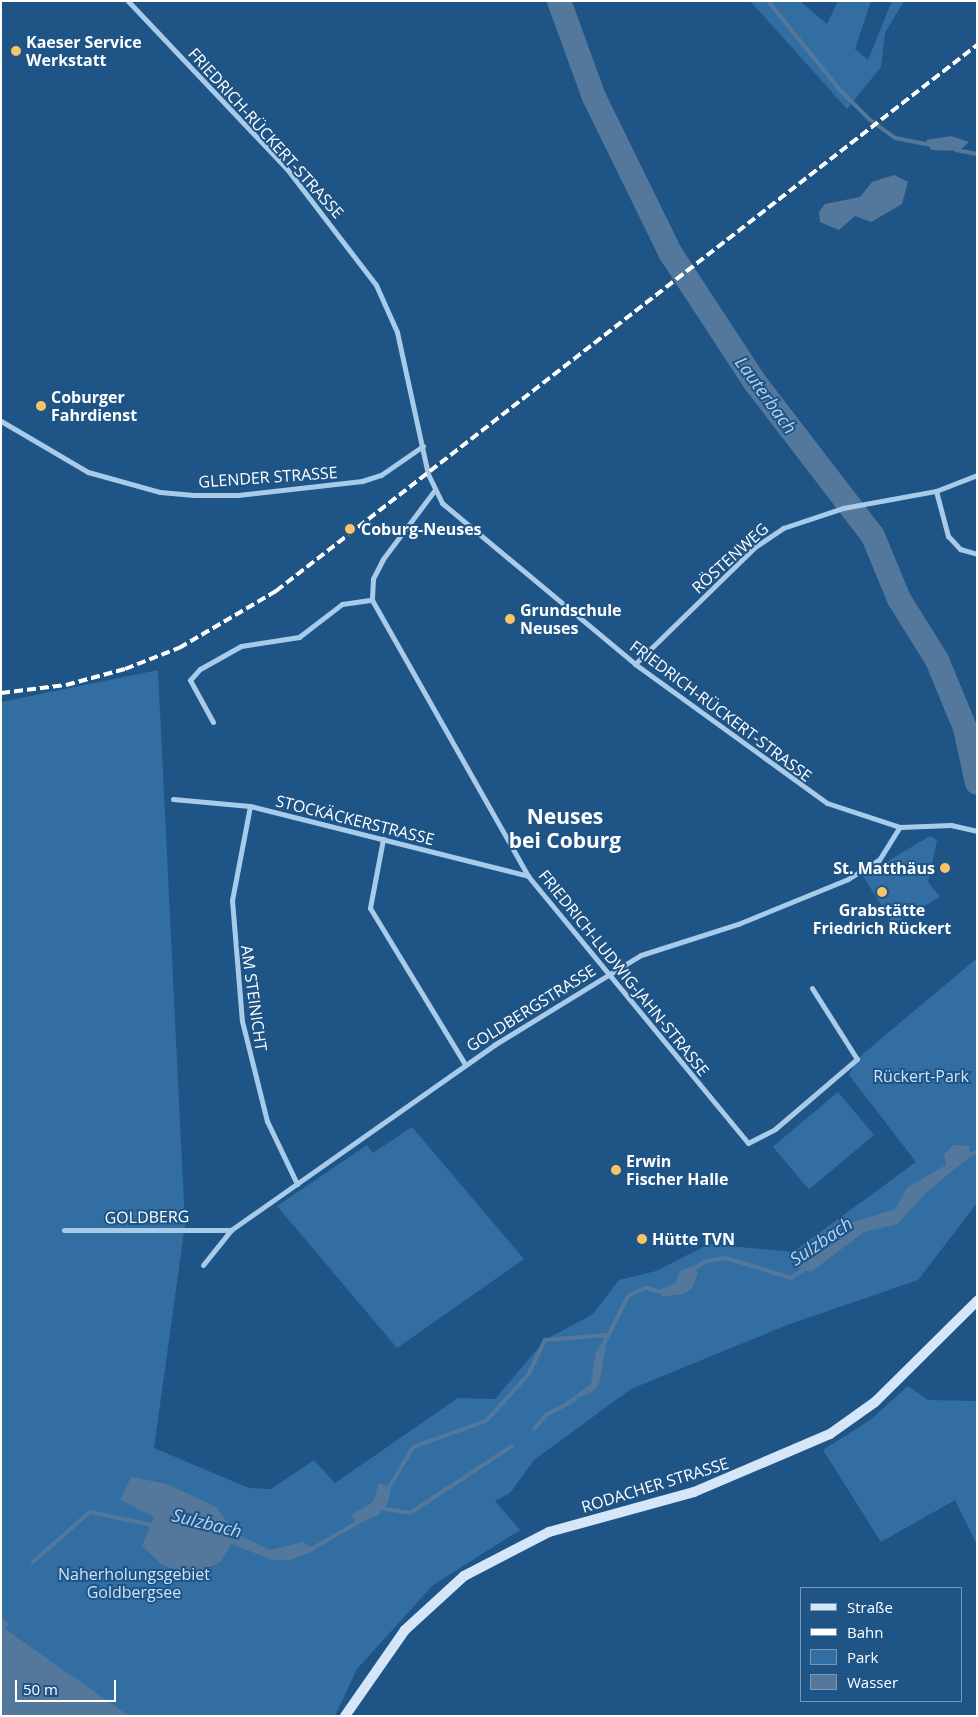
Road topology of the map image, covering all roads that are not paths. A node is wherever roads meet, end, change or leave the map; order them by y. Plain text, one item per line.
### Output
1 (128, 1) edge
2 (1, 421) edge
3 (422, 446) junction
4 (977, 475) edge
5 (434, 491) junction
6 (936, 491) junction
7 (977, 554) edge
8 (372, 600) junction
9 (635, 664) junction
10 (213, 722) dead end
11 (173, 799) dead end
12 (250, 806) junction
13 (900, 827) junction
14 (974, 831) edge
15 (383, 839) junction
16 (528, 876) junction
17 (609, 975) junction
18 (812, 988) dead end
19 (464, 1064) junction
20 (297, 1184) junction
21 (64, 1230) dead end
22 (231, 1230) junction
23 (203, 1265) dead end
24 (977, 1301) edge
25 (345, 1716) edge

1 - 3 street, FRIEDRICH-RÜCKERT-STRASSE
2 - 3 street, GLENDER STRASSE
3 - 5 street, FRIEDRICH-RÜCKERT-STRASSE
4 - 6 street, RÖSTENWEG
5 - 8 street
5 - 9 street, FRIEDRICH-RÜCKERT-STRASSE
6 - 7 street
6 - 9 street, RÖSTENWEG
8 - 10 street
8 - 16 street, FRIEDRICH-LUDWIG-JAHN-STRASSE
9 - 13 street, FRIEDRICH-RÜCKERT-STRASSE
11 - 12 street, STOCKÄCKERSTRASSE
12 - 15 street, STOCKÄCKERSTRASSE
12 - 20 street, AM STEINICHT
13 - 14 street, FRIEDRICH-RÜCKERT-STRASSE
13 - 17 street, GOLDBERGSTRASSE
15 - 16 street, STOCKÄCKERSTRASSE
15 - 19 street
16 - 17 street, FRIEDRICH-LUDWIG-JAHN-STRASSE
17 - 18 street, FRIEDRICH-LUDWIG-JAHN-STRASSE
17 - 19 street, GOLDBERGSTRASSE
19 - 20 street, GOLDBERGSTRASSE
20 - 22 street, GOLDBERGSTRASSE
21 - 22 street, GOLDBERG
22 - 23 street, GOLDBERGSTRASSE
24 - 25 street, RODACHER STRASSE

